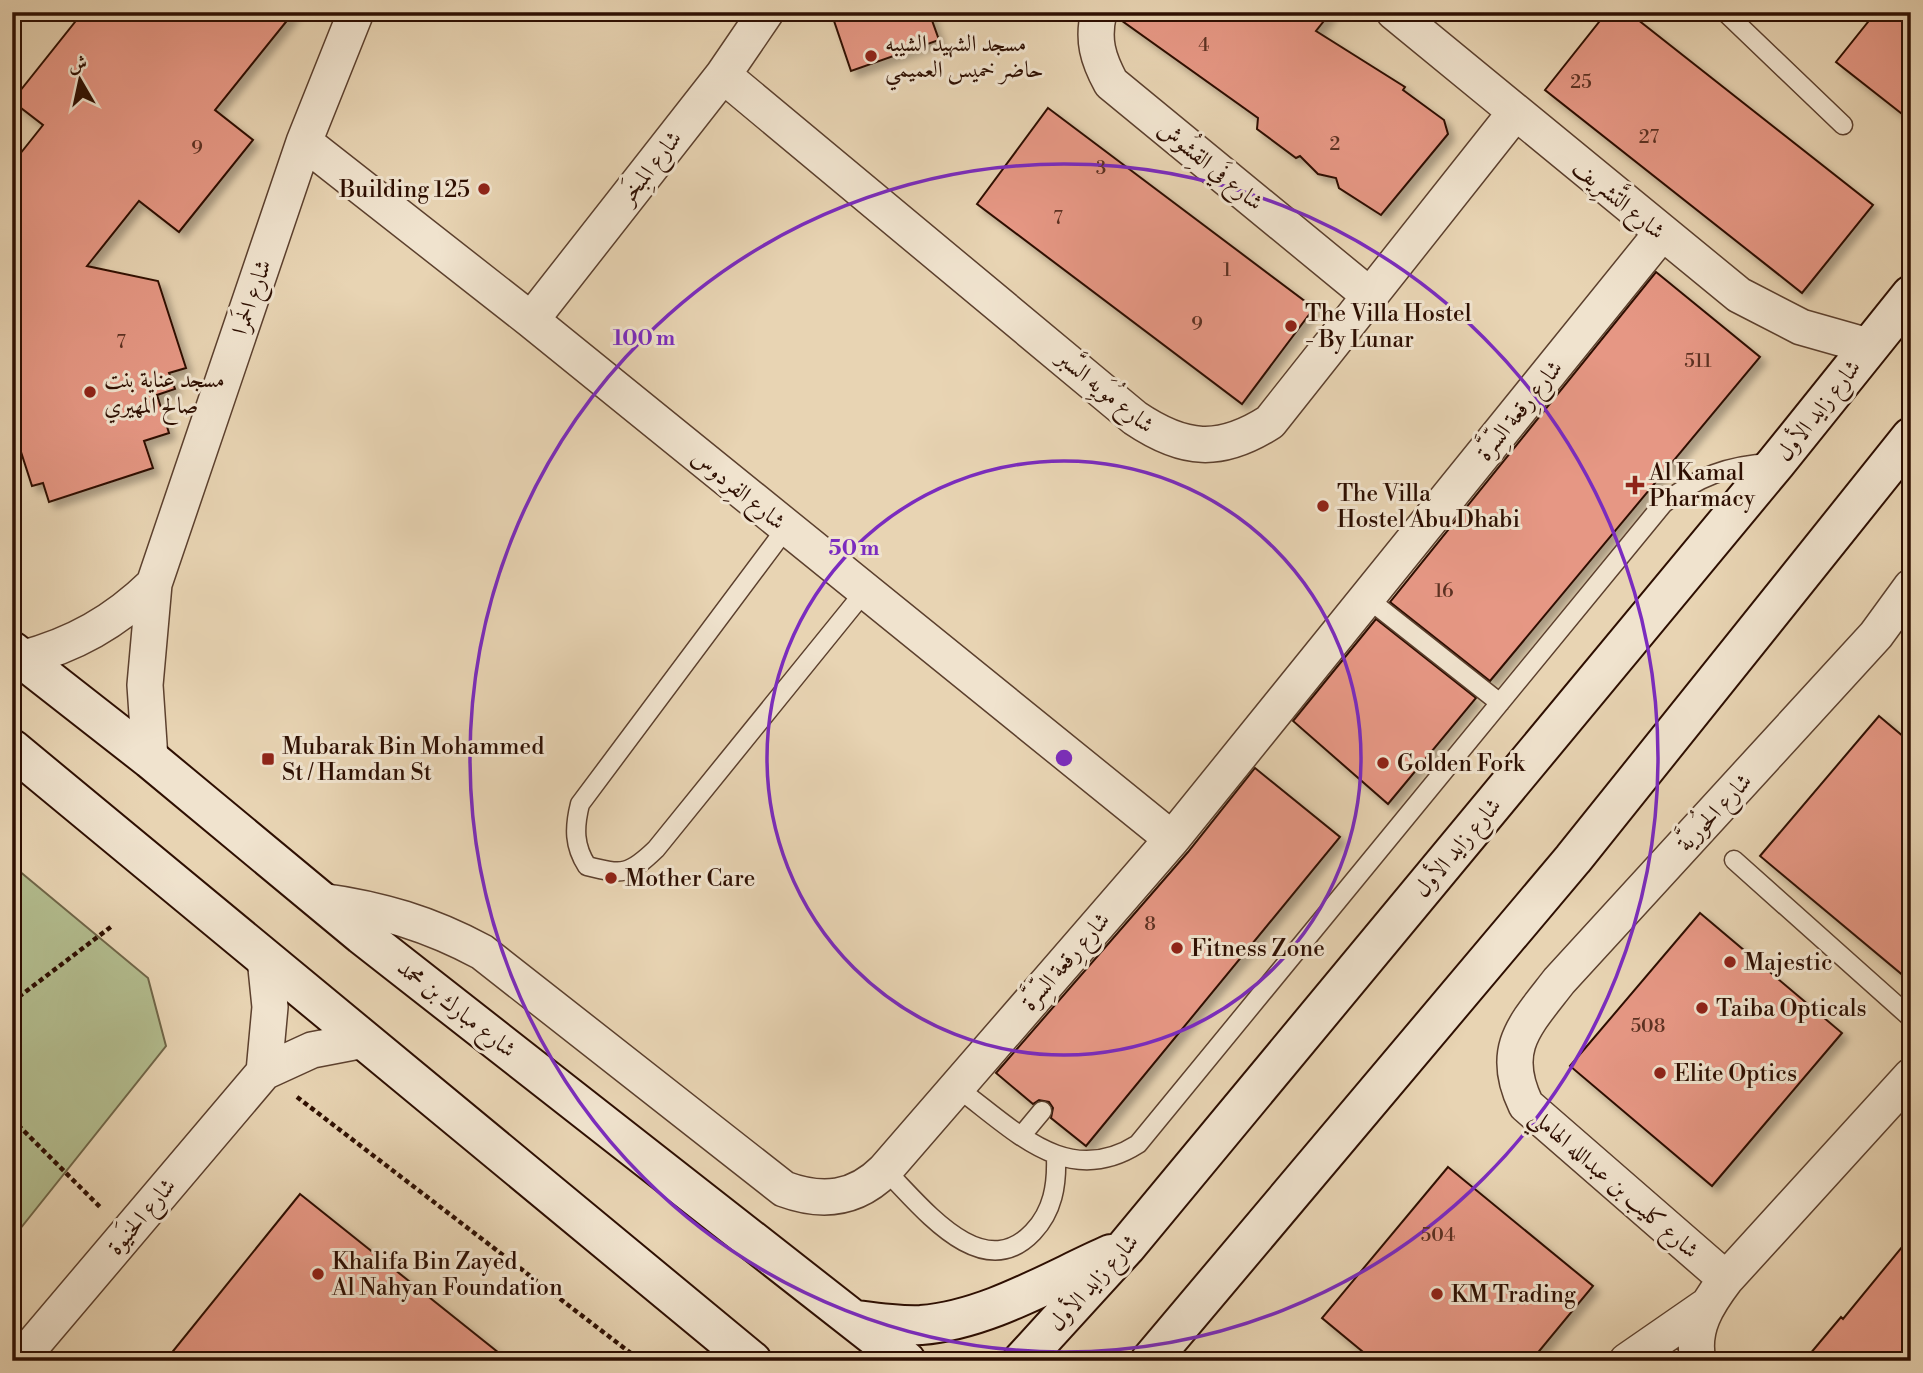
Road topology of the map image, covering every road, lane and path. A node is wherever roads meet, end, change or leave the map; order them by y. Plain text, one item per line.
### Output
1 (356, 12) edge
2 (766, 12) edge
3 (1099, 12) edge
4 (1726, 12) edge
5 (1411, 18) edge
6 (723, 75) junction
7 (1514, 114) junction
8 (1843, 125) dead end
9 (304, 142) junction
10 (1661, 234) junction
11 (1369, 295) junction
12 (1911, 295) edge
13 (531, 320) junction
14 (1868, 346) junction
15 (1911, 437) edge
16 (1776, 463) junction
17 (786, 527) junction
18 (154, 584) junction
19 (1911, 587) edge
20 (865, 591) junction
21 (1367, 598) junction
22 (17, 655) edge
23 (1500, 703) junction
24 (12, 749) edge
25 (150, 759) junction
26 (1172, 839) junction
27 (1734, 860) dead end
28 (321, 901) junction
29 (112, 926) dead end
30 (265, 958) junction
31 (12, 1002) edge
32 (1911, 1018) edge
33 (1518, 1037) joint
34 (364, 1040) junction
35 (264, 1072) junction
36 (1911, 1076) edge
37 (956, 1087) junction
38 (1042, 1111) dead end
39 (12, 1119) edge
40 (1022, 1135) junction
41 (1056, 1157) junction
42 (885, 1170) junction
43 (126, 1234) junction
44 (1126, 1247) junction
45 (1726, 1279) junction
46 (1705, 1307) junction
47 (857, 1320) junction
48 (738, 1353) edge
49 (1152, 1359) edge
50 (19, 1361) edge
51 (641, 1361) edge
52 (906, 1361) edge
53 (1022, 1361) edge
54 (1627, 1361) edge
55 (1698, 1361) edge

1 - 9 street, شارع الحَمرا
2 - 6 street, شارع المِبخَر
3 - 11 street, شارع فَي القِشُوش
4 - 8 lane
5 - 7 street, شارع التَّشرِيف
6 - 11 street, شارع مُوَيِه السَّبر
6 - 13 street, شارع المِبخَر
7 - 10 street, شارع التَّشرِيف
7 - 11 street, شارع مُوَيِه السَّبر
9 - 13 street, شارع الفِردوس
9 - 18 street, شارع الحَمرا
10 - 14 street, شارع التَّشرِيف
10 - 21 street, شارع رِقعة السِّرَّة
12 - 14 main road, شارع زايد الأول
13 - 17 street, شارع الفِردوس
14 - 16 main road, شارع زايد الأول
15 - 49 main road
16 - 23 lane
16 - 44 main road, شارع زايد الأول
17 - 20 street, شارع الفِردوس
17 - 20 lane
18 - 22 street
18 - 25 street, شارع الحَمرا
19 - 33 street, شارع الحُوريَّة
20 - 26 street, شارع الفِردوس
21 - 23 lane
21 - 26 street, شارع رِقعة السِّرَّة
22 - 25 main road, شارع مبارك بن محمد
23 - 41 lane
24 - 30 main road
25 - 28 main road, شارع مبارك بن محمد
26 - 37 street, شارع رِقعة السِّرَّة
27 - 32 lane
28 - 42 street, شارع رِقعة السِّرَّة
28 - 47 main road, شارع مبارك بن محمد
29 - 31 path
30 - 34 main road
30 - 35 street
33 - 45 street, شارع كليب بن عبدالله الهاملي
34 - 35 street, شارع الحنَيوة
34 - 48 main road
35 - 43 street, شارع الحنَيوة
35 - 51 path
36 - 45 street
37 - 40 lane
37 - 42 street, شارع رِقعة السِّرَّة
38 - 40 lane
39 - 43 path
40 - 41 lane
41 - 42 lane
43 - 50 street, شارع الحنَيوة
44 - 47 main road
44 - 53 main road, شارع زايد الأول
45 - 46 street
46 - 54 street
46 - 55 street
47 - 52 main road, شارع مبارك بن محمد

